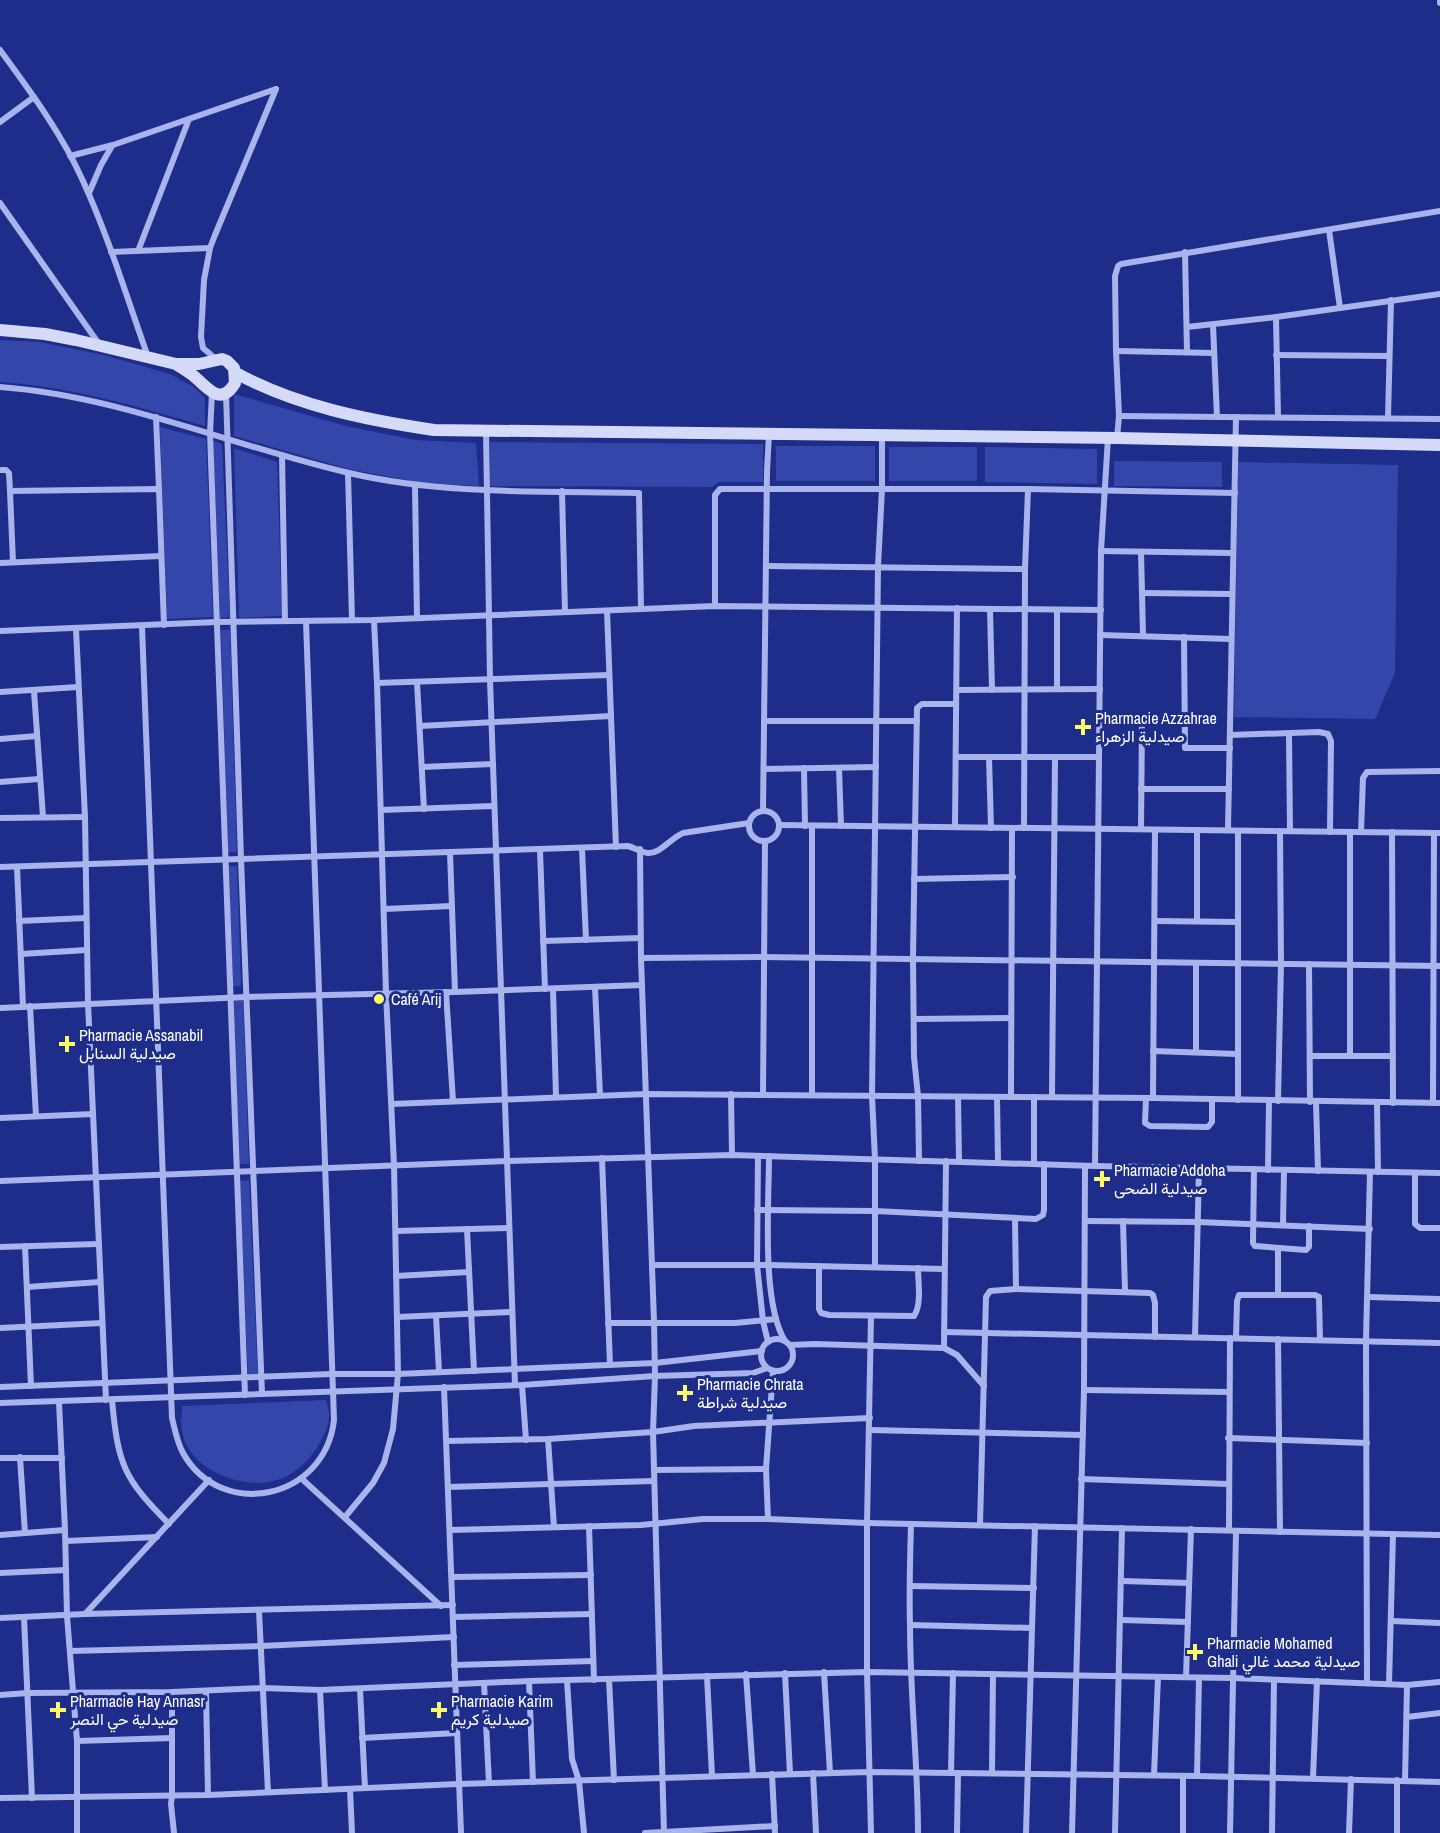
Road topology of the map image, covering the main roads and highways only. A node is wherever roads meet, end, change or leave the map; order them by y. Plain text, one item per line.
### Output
1 (0, 330) edge
2 (212, 361) junction
3 (176, 364) junction
4 (236, 373) junction
5 (264, 388) junction
6 (207, 389) junction
7 (229, 390) junction
8 (1440, 445) edge

1 - 3 main road
2 - 3 main road
2 - 4 main road
2 - 6 main road
3 - 6 main road
4 - 5 main road
4 - 7 main road
5 - 7 main road
5 - 8 main road
6 - 7 main road

